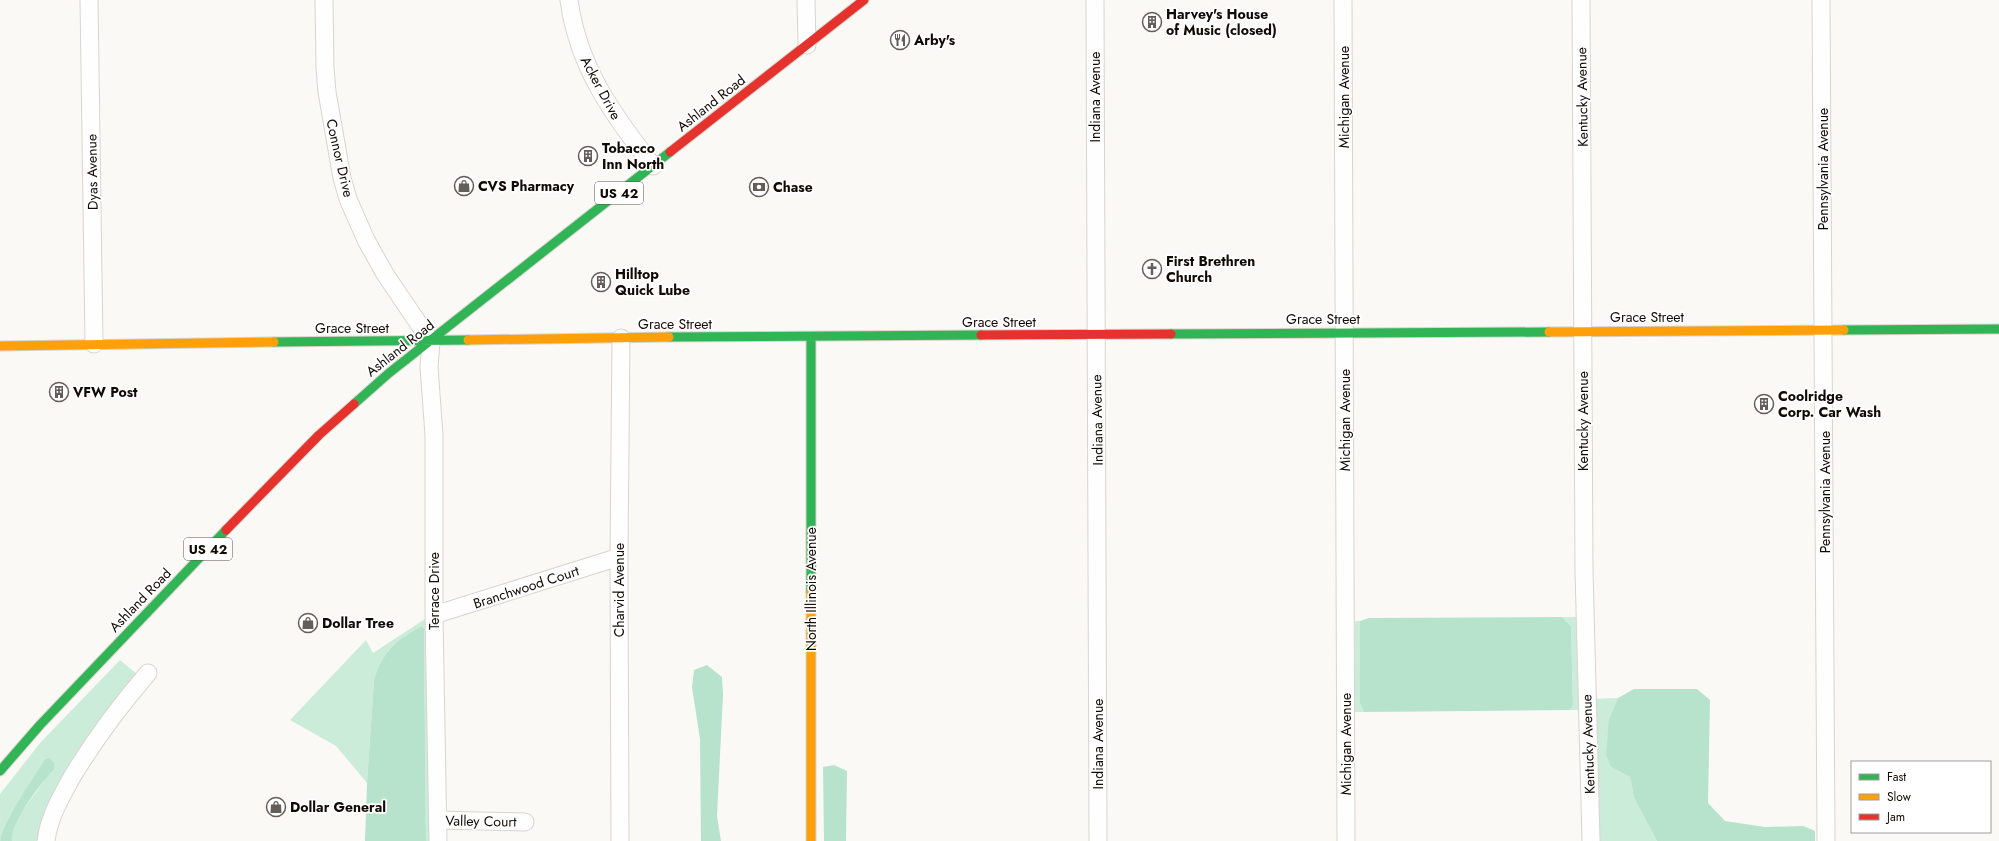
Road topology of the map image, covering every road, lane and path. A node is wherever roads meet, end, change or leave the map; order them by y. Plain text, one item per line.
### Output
1 (89, 0) edge
2 (324, 0) edge
3 (569, 0) edge
4 (806, 0) edge
5 (864, 0) edge
6 (1095, 0) edge
7 (1343, 0) edge
8 (1581, 0) edge
9 (1821, 0) edge
10 (807, 45) junction
11 (653, 166) junction
12 (1999, 329) edge
13 (1824, 330) junction
14 (1583, 332) junction
15 (1345, 333) junction
16 (1096, 335) junction
17 (811, 337) junction
18 (621, 338) junction
19 (431, 342) junction
20 (94, 344) junction
21 (0, 346) edge
22 (619, 557) junction
23 (434, 615) junction
24 (148, 673) dead end
25 (0, 771) edge
26 (438, 820) junction
27 (525, 822) dead end
28 (46, 841) edge
29 (438, 841) edge
30 (620, 841) edge
31 (812, 841) edge
32 (1098, 841) edge
33 (1346, 841) edge
34 (1591, 841) edge
35 (1826, 841) edge

1 - 20 street, Dyas Avenue
2 - 19 street, Connor Drive
3 - 11 street, Acker Drive
4 - 10 street
5 - 10 street, Ashland Road / US 42
6 - 16 street, Indiana Avenue
7 - 15 street, Michigan Avenue
8 - 14 street, Kentucky Avenue
9 - 13 street, Pennsylvania Avenue
10 - 11 street, Ashland Road / US 42
11 - 19 street, Ashland Road / US 42
12 - 13 street, Grace Street
13 - 14 street, Grace Street
13 - 35 street, Pennsylvania Avenue
14 - 15 street, Grace Street
14 - 34 street, Kentucky Avenue
15 - 16 street, Grace Street
15 - 33 street, Michigan Avenue
16 - 17 street, Grace Street
16 - 32 street, Indiana Avenue
17 - 18 street, Grace Street
17 - 31 street, North Illinois Avenue
18 - 19 street, Grace Street
18 - 22 street, Charvid Avenue
19 - 20 street, Grace Street
19 - 23 street, Terrace Drive
19 - 25 street, Ashland Road / US 42
20 - 21 street, Grace Street
22 - 23 street, Branchwood Court
22 - 30 street, Charvid Avenue
23 - 26 street, Terrace Drive
24 - 28 street
26 - 27 street, Valley Court
26 - 29 street, Terrace Drive

